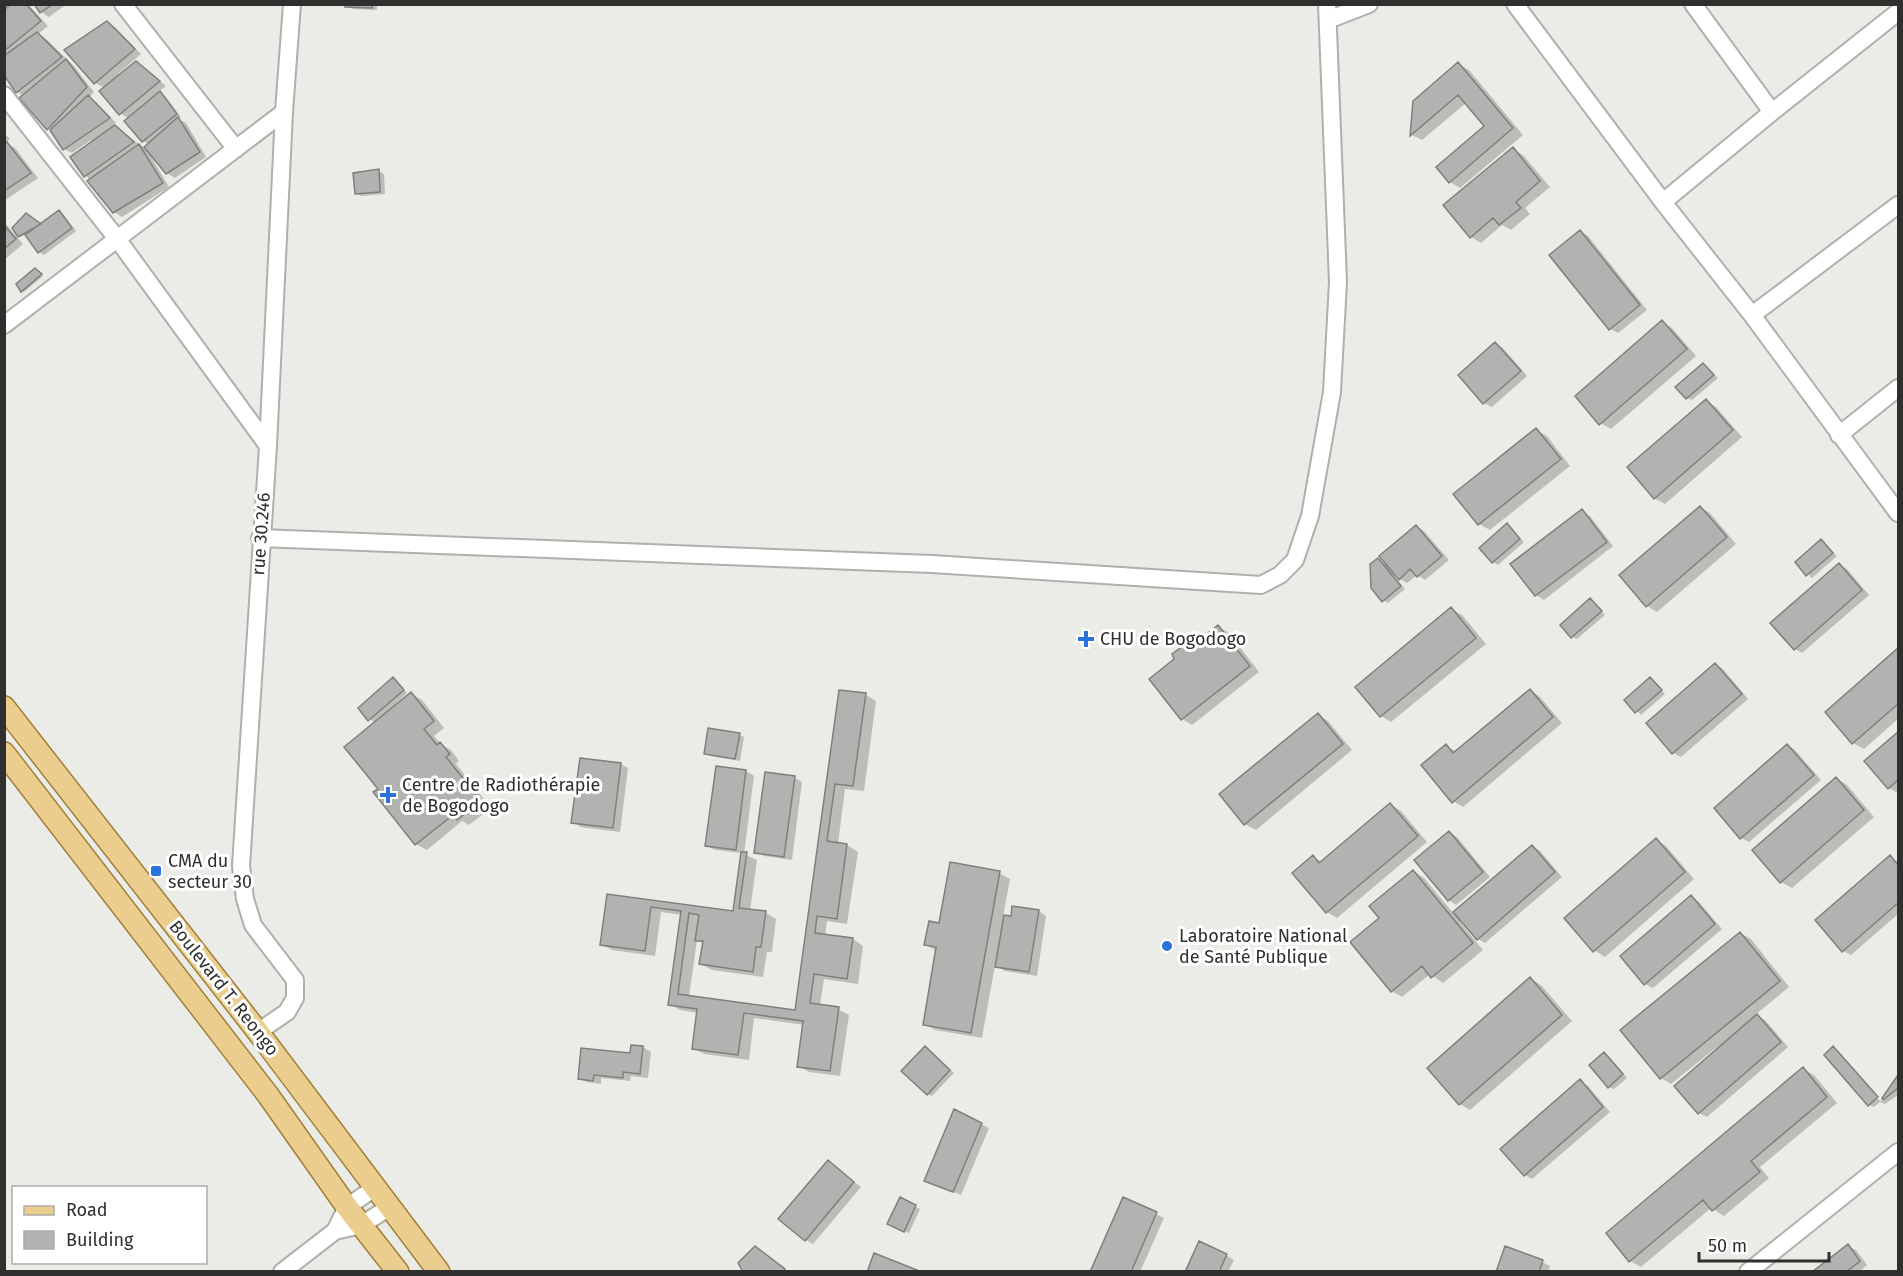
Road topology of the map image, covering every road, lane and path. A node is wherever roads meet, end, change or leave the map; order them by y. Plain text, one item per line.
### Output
1 (123, 4) edge
2 (292, 4) edge
3 (1369, 4) edge
4 (1515, 4) edge
5 (1694, 4) edge
6 (1899, 12) edge
7 (1327, 13) edge
8 (4, 95) edge
9 (284, 112) junction
10 (1772, 112) junction
11 (236, 149) junction
12 (1663, 202) junction
13 (1899, 205) edge
14 (118, 240) junction
15 (1752, 315) junction
16 (4, 325) edge
17 (1899, 388) edge
18 (1839, 435) junction
19 (268, 446) junction
20 (1899, 513) edge
21 (261, 538) junction
22 (4, 707) edge
23 (4, 753) edge
24 (258, 1032) junction
25 (1899, 1152) edge
26 (376, 1187) junction
27 (347, 1207) junction
28 (390, 1207) junction
29 (361, 1225) junction
30 (334, 1231) junction
31 (282, 1272) edge
32 (398, 1272) edge
33 (438, 1272) edge
34 (1748, 1272) edge

1 - 11 street
2 - 9 street, rue 30.246
3 - 7 street
4 - 12 street
5 - 10 street
6 - 10 street
7 - 21 street
8 - 14 street
9 - 11 street
9 - 19 street, rue 30.246
10 - 12 street
11 - 14 street
12 - 15 street
13 - 15 street
14 - 16 street
14 - 19 street
15 - 18 street
17 - 18 street
18 - 20 street
19 - 21 street, rue 30.246
21 - 24 street, rue 30.246
22 - 24 main road, Boulevard T. Reongo
23 - 27 main road, Boulevard T. Reongo
24 - 26 main road, Boulevard T. Reongo
25 - 34 street
26 - 27 street
26 - 28 main road, Boulevard T. Reongo
27 - 29 main road, Boulevard T. Reongo
27 - 30 street
28 - 29 street
28 - 33 main road, Boulevard T. Reongo
29 - 30 street
29 - 32 main road, Boulevard T. Reongo
30 - 31 street

